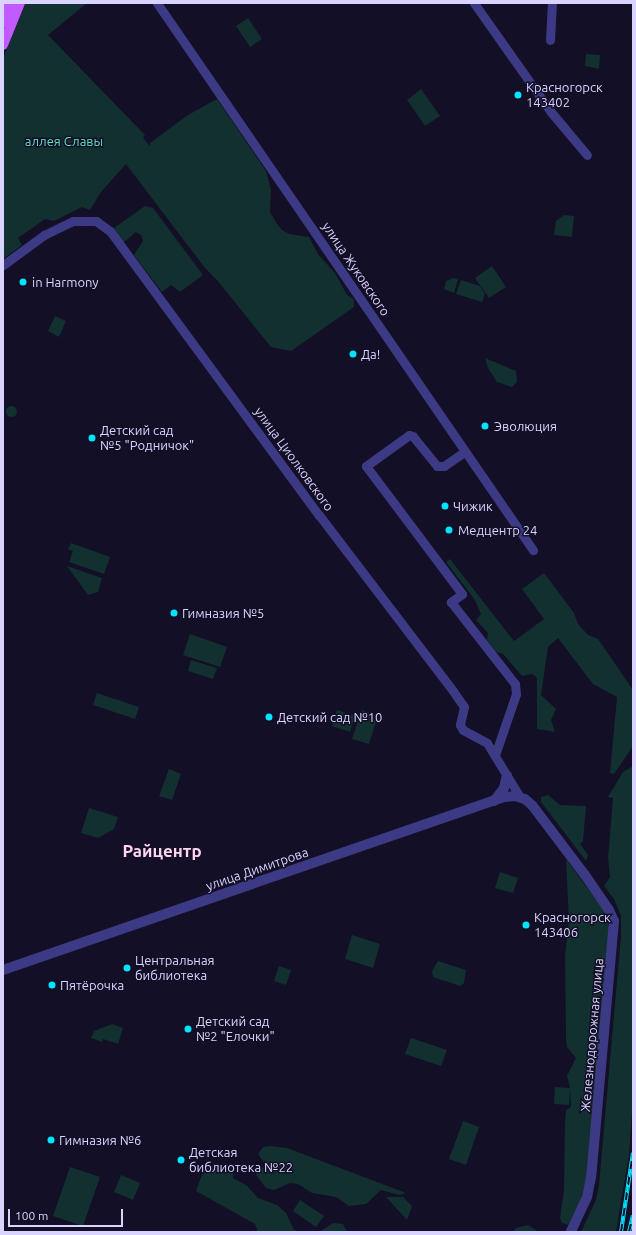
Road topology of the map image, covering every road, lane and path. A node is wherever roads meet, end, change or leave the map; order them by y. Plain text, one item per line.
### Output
1 (10, 3) edge
2 (20, 3) edge
3 (157, 3) edge
4 (474, 3) edge
5 (552, 3) edge
6 (3, 23) edge
7 (550, 40) dead end
8 (3, 45) edge
9 (587, 155) dead end
10 (3, 265) edge
11 (464, 452) junction
12 (533, 550) dead end
13 (496, 755) junction
14 (507, 774) junction
15 (520, 797) junction
16 (494, 801) junction
17 (3, 970) edge
18 (571, 1232) edge

1 - 6 main road
2 - 8 main road
3 - 11 street, улица Жуковского
4 - 9 street
5 - 7 street
10 - 13 street, улица Циолковского
11 - 12 street, улица Жуковского
11 - 13 street
13 - 14 street, улица Циолковского
14 - 15 street, улица Циолковского
14 - 16 street
15 - 16 street, улица Димитрова
15 - 18 street, Железнодорожная улица
16 - 17 street, улица Димитрова

